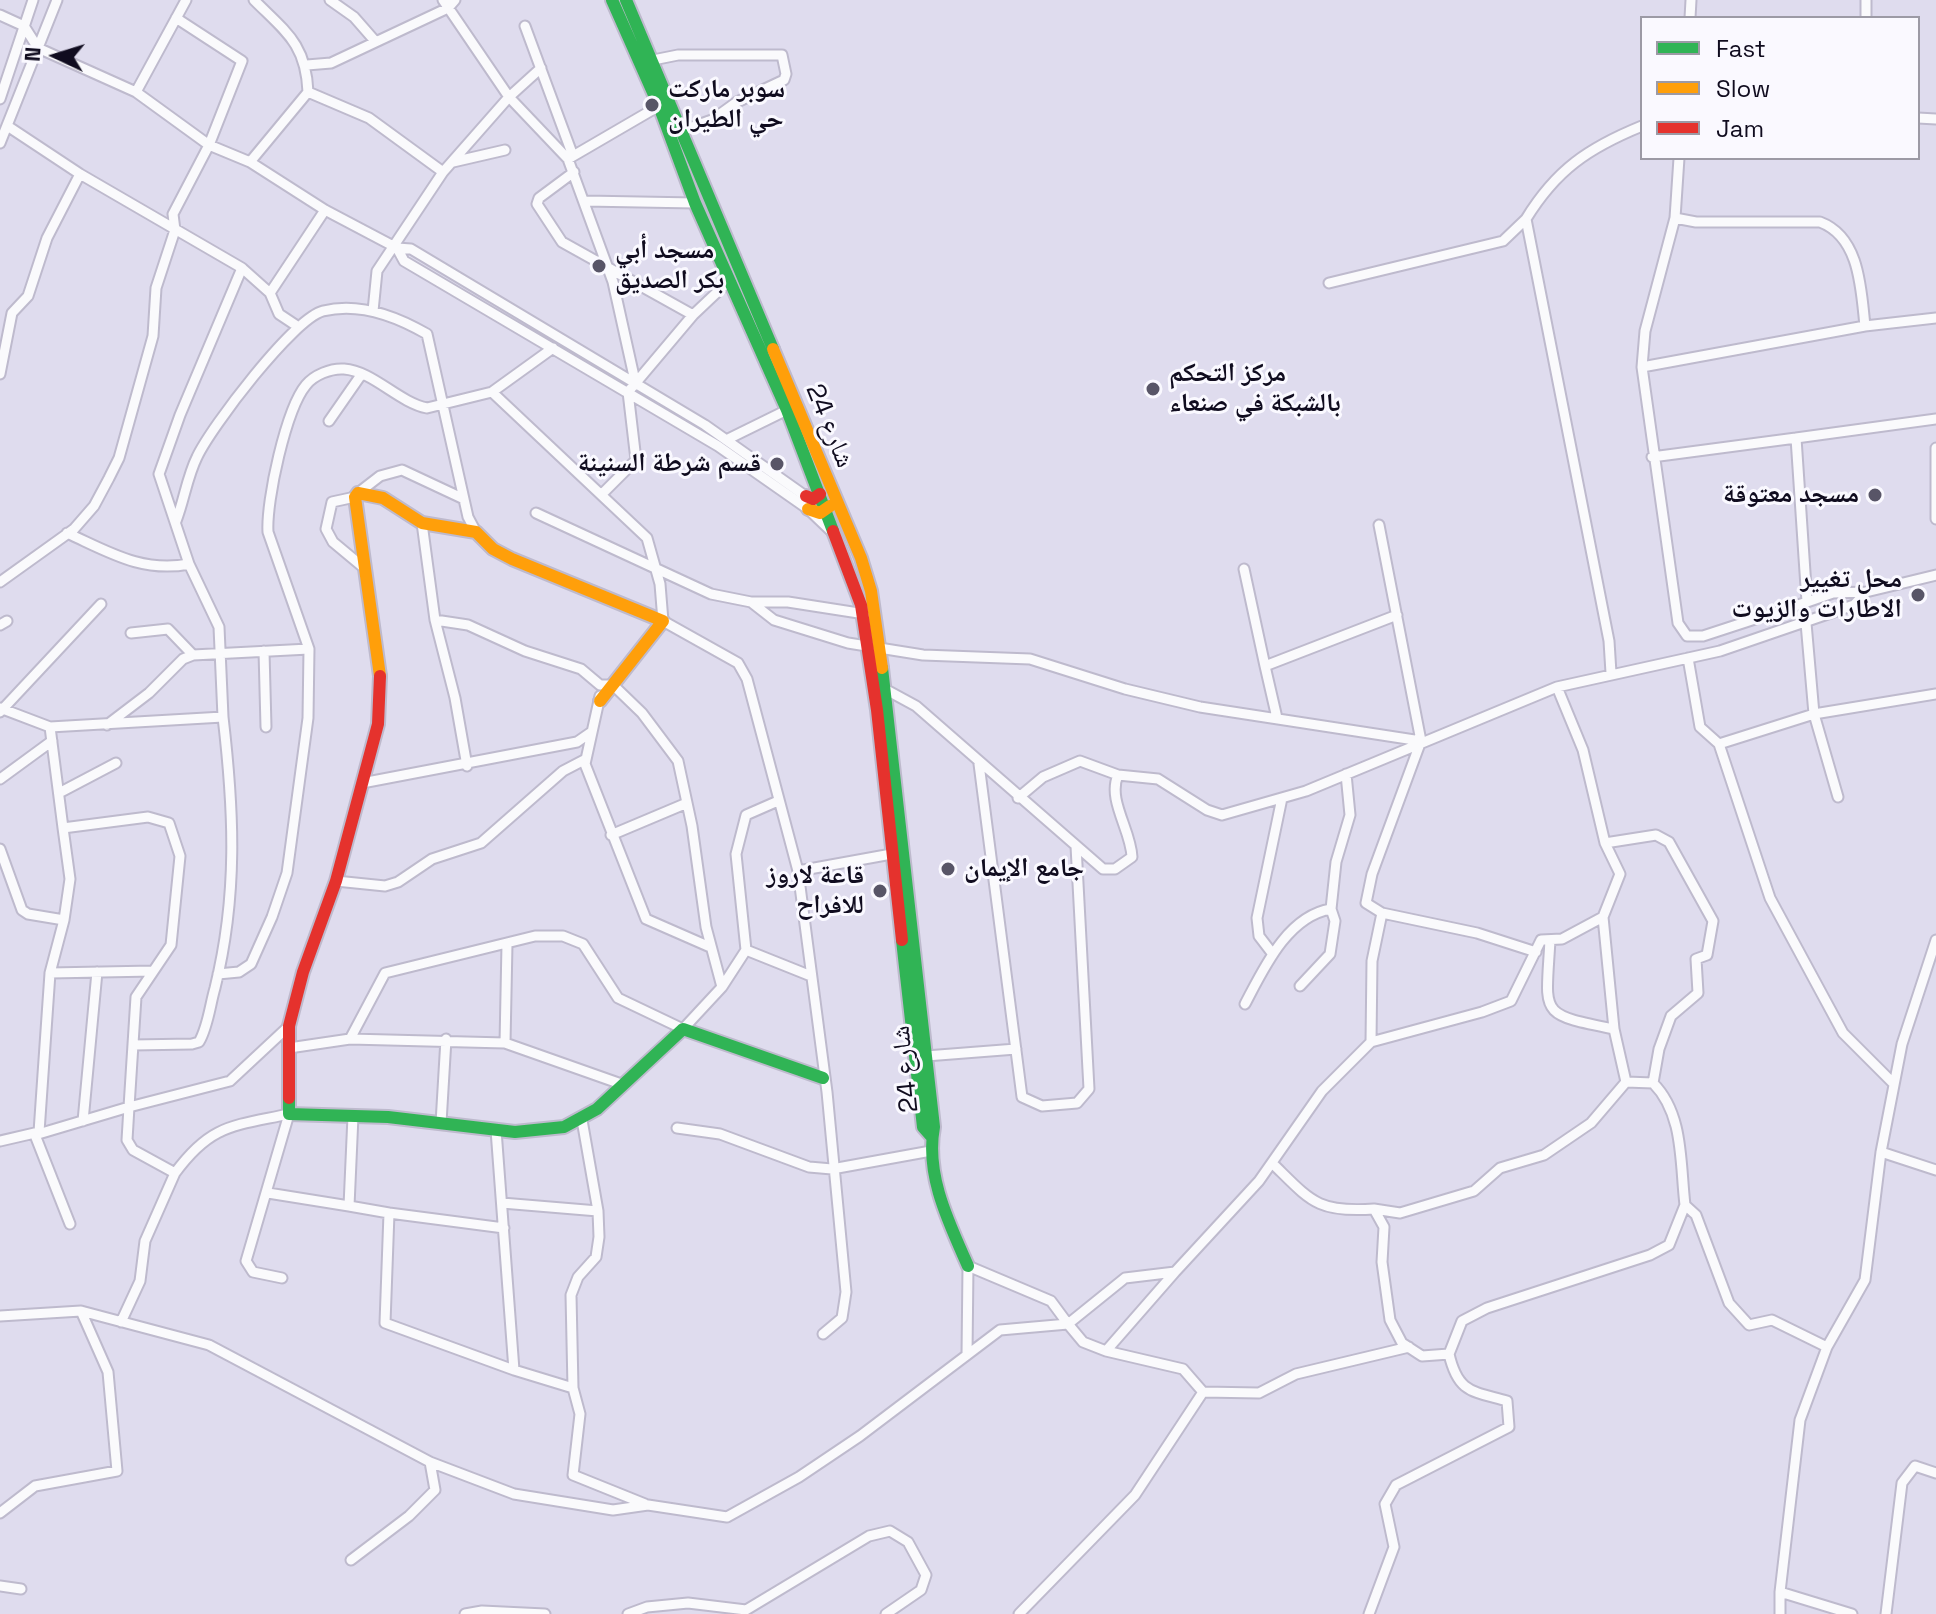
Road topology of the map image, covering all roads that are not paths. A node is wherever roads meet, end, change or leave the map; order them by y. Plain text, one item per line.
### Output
1 (33, 0) edge
2 (57, 0) edge
3 (186, 0) edge
4 (254, 0) edge
5 (330, 0) edge
6 (612, 0) edge
7 (626, 0) edge
8 (449, 3) edge
9 (0, 15) edge
10 (176, 18) junction
11 (24, 26) junction
12 (525, 26) dead end
13 (375, 41) junction
14 (38, 48) junction
15 (653, 60) junction
16 (11, 64) junction
17 (307, 65) junction
18 (0, 66) edge
19 (541, 68) junction
20 (136, 92) junction
21 (308, 92) junction
22 (509, 97) junction
23 (0, 99) edge
24 (659, 106) junction
25 (9, 127) junction
26 (1640, 127) edge
27 (681, 131) junction
28 (0, 143) edge
29 (209, 145) junction
30 (505, 150) dead end
31 (570, 157) junction
32 (1679, 160) edge
33 (250, 162) junction
34 (452, 162) junction
35 (443, 172) junction
36 (574, 172) junction
37 (80, 174) junction
38 (585, 201) junction
39 (695, 203) junction
40 (325, 210) junction
41 (1675, 218) junction
42 (1526, 219) junction
43 (175, 230) junction
44 (396, 246) junction
45 (242, 268) junction
46 (609, 272) junction
47 (730, 280) junction
48 (1329, 283) dead end
49 (270, 293) junction
50 (373, 311) junction
51 (693, 315) junction
52 (1936, 318) edge
53 (297, 326) junction
54 (1865, 326) junction
55 (553, 348) junction
56 (1642, 367) junction
57 (0, 374) edge
58 (361, 375) junction
59 (635, 381) junction
60 (492, 392) junction
61 (628, 392) junction
62 (443, 406) junction
63 (787, 410) junction
64 (1936, 419) edge
65 (329, 421) dead end
66 (1796, 438) junction
67 (727, 439) junction
68 (718, 446) junction
69 (1936, 448) edge
70 (1652, 457) junction
71 (826, 491) junction
72 (602, 494) junction
73 (356, 495) junction
74 (800, 495) junction
75 (464, 499) junction
76 (808, 509) junction
77 (826, 511) junction
78 (536, 513) dead end
79 (1936, 519) edge
80 (176, 521) junction
81 (422, 523) junction
82 (1379, 525) dead end
83 (476, 532) junction
84 (67, 533) junction
85 (835, 535) junction
86 (853, 540) junction
87 (189, 564) junction
88 (363, 567) junction
89 (1244, 569) dead end
90 (657, 571) junction
91 (1936, 575) edge
92 (0, 582) edge
93 (1866, 592) junction
94 (751, 602) junction
95 (1807, 602) junction
96 (101, 604) dead end
97 (868, 614) junction
98 (1397, 615) junction
99 (435, 620) junction
100 (663, 621) junction
101 (1806, 623) junction
102 (131, 633) dead end
103 (873, 648) junction
104 (309, 649) junction
105 (264, 651) junction
106 (218, 652) junction
107 (193, 655) junction
108 (1688, 658) junction
109 (1265, 666) junction
110 (1611, 673) junction
111 (606, 685) junction
112 (879, 687) junction
113 (1557, 687) junction
114 (1936, 694) edge
115 (600, 701) joint
116 (1, 710) edge
117 (1814, 714) junction
118 (223, 717) junction
119 (1277, 718) junction
120 (107, 725) junction
121 (50, 727) junction
122 (266, 727) dead end
123 (590, 733) junction
124 (52, 741) junction
125 (1421, 741) junction
126 (1719, 744) junction
127 (586, 759) junction
128 (116, 763) dead end
129 (979, 764) junction
130 (467, 766) junction
131 (1346, 774) junction
132 (1118, 775) junction
133 (0, 779) edge
134 (362, 783) junction
135 (59, 793) junction
136 (1838, 797) dead end
137 (1018, 798) junction
138 (1282, 798) junction
139 (778, 801) junction
140 (687, 803) junction
141 (63, 828) junction
142 (611, 835) junction
143 (1605, 843) junction
144 (1076, 846) junction
145 (0, 849) edge
146 (899, 852) junction
147 (798, 871) junction
148 (336, 881) junction
149 (1331, 909) junction
150 (1382, 913) junction
151 (1603, 917) junction
152 (64, 920) junction
153 (1550, 940) junction
154 (1936, 940) edge
155 (507, 944) junction
156 (710, 947) junction
157 (746, 950) junction
158 (1536, 952) junction
159 (1272, 953) junction
160 (153, 971) junction
161 (97, 972) junction
162 (50, 973) junction
163 (218, 974) junction
164 (811, 976) junction
165 (1300, 986) dead end
166 (722, 987) junction
167 (1245, 1004) dead end
168 (289, 1026) junction
169 (683, 1029) junction
170 (1614, 1029) junction
171 (350, 1039) junction
172 (446, 1039) junction
173 (1371, 1042) junction
174 (505, 1043) junction
175 (133, 1045) junction
176 (289, 1048) junction
177 (1016, 1049) junction
178 (926, 1056) junction
179 (823, 1078) junction
180 (1626, 1082) junction
181 (1653, 1083) junction
182 (1894, 1084) junction
183 (624, 1085) junction
184 (129, 1107) junction
185 (289, 1114) junction
186 (353, 1116) junction
187 (582, 1120) junction
188 (83, 1121) junction
189 (441, 1123) junction
190 (677, 1128) dead end
191 (496, 1130) junction
192 (35, 1135) junction
193 (931, 1136) junction
194 (0, 1141) edge
195 (931, 1151) junction
196 (1881, 1152) junction
197 (1272, 1163) junction
198 (832, 1169) junction
199 (1936, 1170) edge
200 (175, 1173) junction
201 (268, 1193) junction
202 (502, 1203) junction
203 (1685, 1205) junction
204 (349, 1206) junction
205 (1374, 1209) junction
206 (598, 1211) junction
207 (389, 1213) junction
208 (70, 1224) dead end
209 (504, 1228) junction
210 (968, 1266) junction
211 (1175, 1272) junction
212 (282, 1278) dead end
213 (81, 1311) junction
214 (0, 1316) edge
215 (121, 1322) junction
216 (1068, 1324) junction
217 (823, 1334) dead end
218 (1409, 1347) junction
219 (1827, 1347) junction
220 (1106, 1351) junction
221 (1449, 1354) junction
222 (967, 1355) junction
223 (514, 1370) junction
224 (573, 1388) junction
225 (1203, 1392) junction
226 (430, 1462) junction
227 (1936, 1473) edge
228 (648, 1505) junction
229 (0, 1513) edge
230 (351, 1560) dead end
231 (0, 1586) edge
232 (21, 1589) dead end
233 (1780, 1592) junction
234 (465, 1614) edge
235 (545, 1614) edge
236 (628, 1614) edge
237 (886, 1614) edge
238 (1019, 1614) edge
239 (1369, 1614) edge
240 (1780, 1614) edge
241 (1852, 1614) edge
242 (1886, 1614) edge

1 - 11 street
2 - 14 street
3 - 10 street
4 - 17 street
5 - 13 street
6 - 24 street, شارع 24
7 - 15 street, شارع 24
8 - 13 street
8 - 22 street
9 - 11 street
10 - 20 street
10 - 29 street
11 - 14 street
11 - 16 street
12 - 19 street
13 - 17 street
14 - 20 street
14 - 25 street
15 - 27 street, شارع 24
15 - 27 street
16 - 18 street
16 - 23 street
17 - 21 street
19 - 22 street
19 - 31 street
20 - 29 street
21 - 33 street
21 - 35 street
22 - 31 street
22 - 34 street
24 - 31 street
24 - 39 street, شارع 24
25 - 28 street
25 - 37 street
26 - 42 street
27 - 71 street, شارع 24
29 - 33 street
29 - 43 street
30 - 34 street
31 - 36 street
32 - 41 street
33 - 40 street
34 - 35 street
35 - 44 street
36 - 38 street
36 - 46 street
37 - 43 street
37 - 57 street
38 - 39 street
38 - 46 street
39 - 47 street, شارع 24
40 - 44 street
40 - 49 street
41 - 54 street
41 - 56 street
42 - 48 street
42 - 110 street
43 - 45 street
43 - 84 street
44 - 50 street
44 - 55 street
44 - 59 street
45 - 49 street
45 - 80 street
46 - 51 street
46 - 59 street
47 - 51 street
47 - 63 street, شارع 24
49 - 53 street
50 - 53 street
50 - 62 street
51 - 59 street
52 - 54 street
53 - 80 street
54 - 56 street
55 - 60 street
55 - 61 street
56 - 70 street
58 - 62 street
58 - 65 street
58 - 104 street
59 - 61 street
59 - 67 street
60 - 62 street
60 - 72 street
61 - 68 street
61 - 72 street
62 - 75 street
63 - 67 street
63 - 71 street, شارع 24
64 - 66 street
66 - 70 street
66 - 95 street
67 - 68 street
67 - 74 street
68 - 74 street
69 - 79 street
70 - 95 street
71 - 74 street
71 - 77 street, شارع 24
71 - 86 street, شارع 24
72 - 90 street
73 - 75 street
73 - 81 street
73 - 88 street
73 - 88 street
74 - 76 street
74 - 77 street
75 - 83 street
76 - 77 street
76 - 85 street
77 - 85 street, شارع 24
77 - 86 street
78 - 90 street
80 - 87 street
81 - 83 street
81 - 99 street
82 - 98 street
83 - 100 street
84 - 87 street
84 - 92 street
85 - 97 street, شارع 24
86 - 97 street, شارع 24
87 - 106 street
88 - 134 street
89 - 109 street
90 - 94 street
90 - 100 street
91 - 93 street
93 - 95 street
93 - 101 street
94 - 97 street
94 - 103 street
96 - 116 street
97 - 103 street, شارع 24
98 - 109 street
98 - 125 street
99 - 111 street
99 - 130 street
100 - 111 street
100 - 139 street
101 - 108 street
101 - 117 street
102 - 107 street
103 - 112 street, شارع 24
103 - 119 street
104 - 105 street
104 - 163 street
105 - 106 street
105 - 122 street
106 - 107 street
106 - 118 street
107 - 120 street
108 - 110 street
108 - 126 street
109 - 119 street
110 - 113 street
111 - 115 street
111 - 140 street
112 - 129 street
112 - 146 street, شارع 24
113 - 125 street
113 - 143 street
114 - 117 street
115 - 123 street
116 - 121 street
117 - 126 street
117 - 136 street
118 - 120 street
118 - 163 street
119 - 125 street
120 - 121 street
121 - 124 street
123 - 127 street
123 - 130 street
124 - 133 street
124 - 135 street
125 - 131 street
125 - 150 street
126 - 182 street
127 - 142 street
127 - 148 street
128 - 135 street
129 - 137 street
129 - 177 street
130 - 134 street
131 - 138 street
131 - 149 street
132 - 137 street
132 - 138 street
132 - 144 street
134 - 148 street
135 - 141 street
137 - 144 street
138 - 159 street
139 - 147 street
139 - 157 street
140 - 142 street
140 - 156 street
141 - 152 street
141 - 160 street
142 - 156 street
143 - 151 street
143 - 181 street
144 - 177 street
145 - 152 street
146 - 147 street
146 - 178 street, شارع 24
146 - 193 street, شارع 24
147 - 164 street
148 - 168 street
149 - 159 street
149 - 165 street
150 - 158 street
150 - 173 street
151 - 153 street
151 - 170 street
152 - 162 street
153 - 158 street
153 - 170 street
154 - 182 street
155 - 169 street
155 - 171 street
155 - 174 street
156 - 166 street
157 - 164 street
157 - 166 street
158 - 173 street
159 - 167 street
160 - 161 street
160 - 175 street
161 - 162 street
161 - 188 street
162 - 192 street
163 - 175 street
164 - 179 street
166 - 169 street
168 - 176 street
168 - 184 street
169 - 179 street
169 - 183 street
170 - 180 street
171 - 172 street
171 - 176 street
172 - 174 street
172 - 189 street
173 - 197 street
174 - 183 street
175 - 184 street
176 - 185 street
177 - 178 street
178 - 193 street, شارع 24
179 - 198 street
180 - 181 street
180 - 205 street
181 - 203 street
182 - 196 street
183 - 187 street
184 - 188 street
184 - 200 street
185 - 186 street
185 - 200 street
185 - 201 street
186 - 189 street
186 - 204 street
187 - 191 street
187 - 206 street
188 - 192 street
189 - 191 street
190 - 198 street
191 - 202 street
192 - 194 street
192 - 208 street
193 - 195 street
195 - 198 street
195 - 210 street
196 - 199 street
196 - 219 street
197 - 205 street
197 - 211 street
198 - 217 street
200 - 215 street
201 - 204 street
201 - 212 street
202 - 206 street
202 - 209 street
203 - 219 street
203 - 221 street
204 - 207 street
205 - 218 street
206 - 224 street
207 - 209 street
207 - 223 street
209 - 223 street
210 - 216 street
210 - 222 street
211 - 216 street
211 - 220 street
213 - 214 street
213 - 215 street
213 - 229 street
215 - 226 street
216 - 220 street
216 - 222 street
218 - 221 street
218 - 225 street
219 - 233 street
220 - 225 street
221 - 239 street
222 - 228 street
223 - 224 street
224 - 228 street
225 - 238 street
226 - 228 street
226 - 230 street
227 - 242 street
231 - 232 street
233 - 240 street
233 - 241 street
234 - 235 street
236 - 237 street

